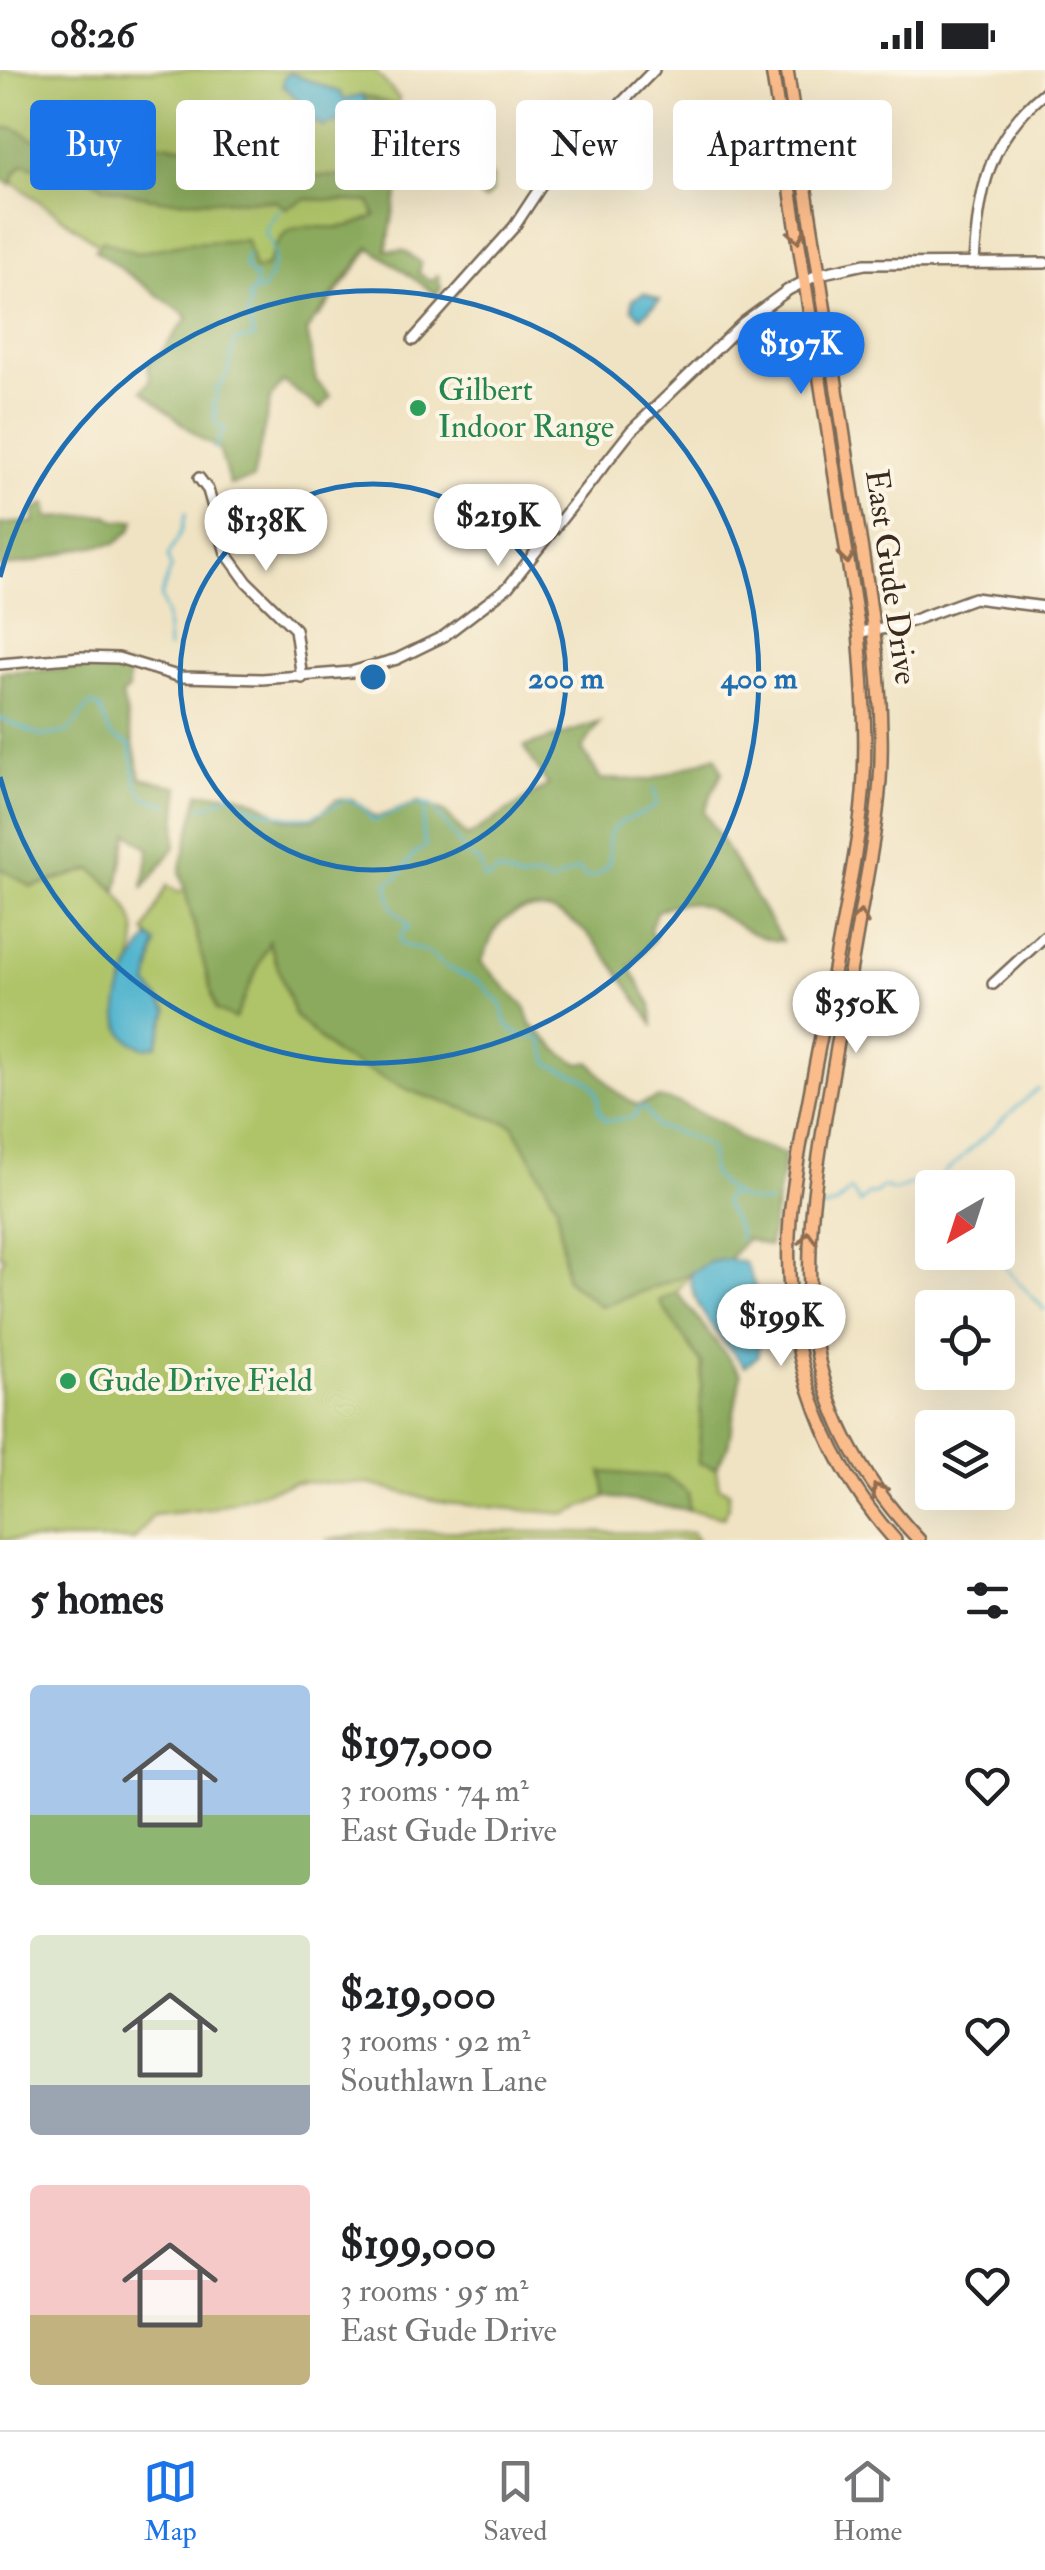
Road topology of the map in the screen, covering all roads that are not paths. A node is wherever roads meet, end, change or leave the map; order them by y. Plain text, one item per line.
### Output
1 (654, 70) edge
2 (772, 70) edge
3 (787, 70) edge
4 (1045, 92) edge
5 (974, 262) junction
6 (1045, 263) edge
7 (819, 274) junction
8 (804, 281) junction
9 (412, 340) dead end
10 (199, 478) dead end
11 (1045, 608) edge
12 (874, 630) junction
13 (858, 632) junction
14 (0, 664) edge
15 (302, 678) junction
16 (1045, 936) edge
17 (993, 984) dead end
18 (820, 1370) junction
19 (804, 1376) junction
20 (895, 1540) edge
21 (919, 1540) edge

1 - 9 street
2 -> 8 main road, East Gude Drive
3 - 7 main road, East Gude Drive
4 - 5 street
5 - 6 street
5 - 7 street
7 - 8 street
7 - 12 main road, East Gude Drive
8 -> 13 main road, East Gude Drive
8 - 15 street
10 - 15 street
11 - 12 street
12 - 13 street
18 -> 12 main road, East Gude Drive
13 - 19 main road, East Gude Drive
14 - 15 street
16 - 17 street
18 - 19 main road
21 -> 18 main road, East Gude Drive
19 - 20 main road, East Gude Drive

